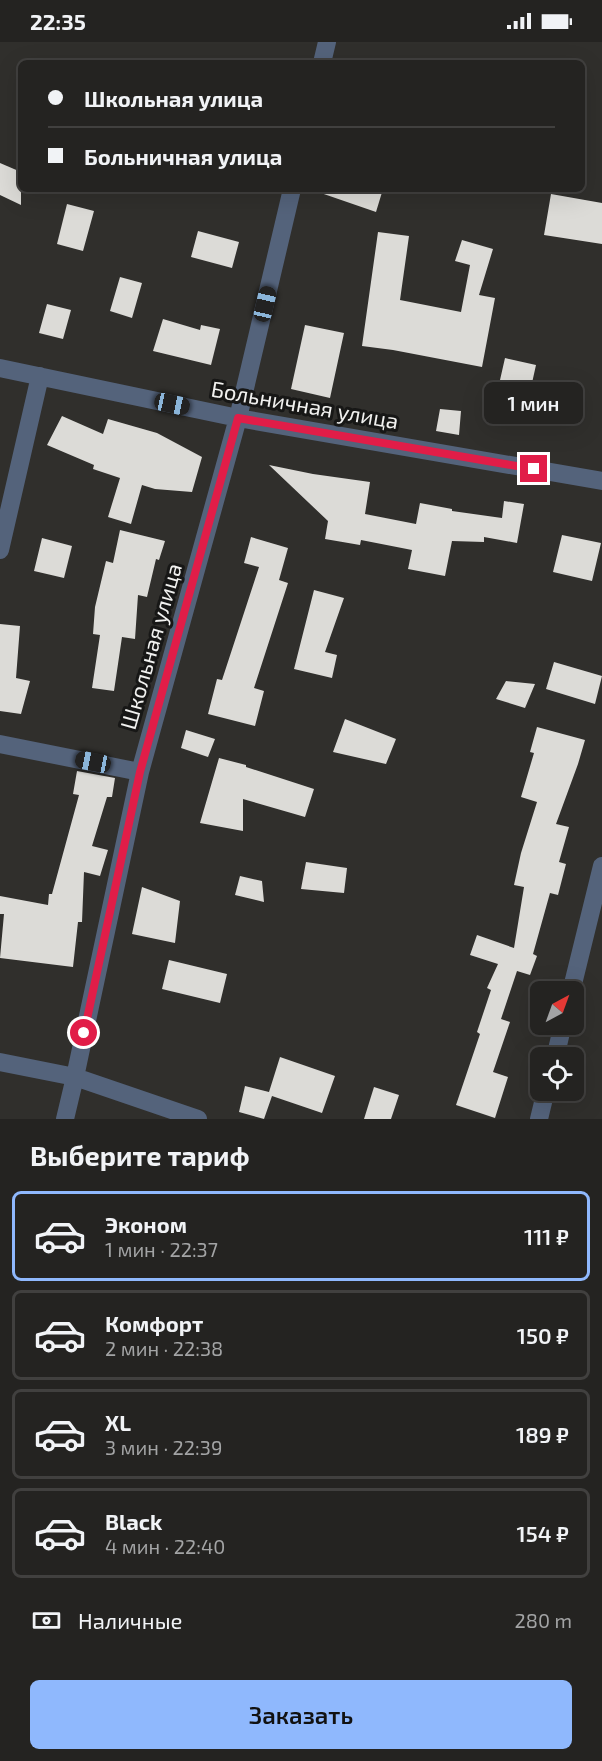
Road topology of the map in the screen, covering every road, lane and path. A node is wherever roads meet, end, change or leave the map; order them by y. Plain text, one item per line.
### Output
1 (327, 42) edge
2 (323, 60) edge
3 (291, 192) edge
4 (0, 368) edge
5 (40, 376) junction
6 (238, 418) junction
7 (602, 481) edge
8 (0, 550) edge
9 (0, 744) edge
10 (140, 772) junction
11 (602, 866) edge
12 (574, 981) edge
13 (0, 1062) edge
14 (75, 1077) junction
15 (543, 1101) edge
16 (65, 1119) edge
17 (198, 1119) edge
18 (539, 1119) edge

1 - 2 street
3 - 6 street, Школьная улица
4 - 5 street, Больничная улица
5 - 6 street, Больничная улица
5 - 8 street
6 - 7 street, Больничная улица
6 - 10 street, Школьная улица
9 - 10 street
10 - 14 street, Школьная улица
11 - 12 street
13 - 14 street
14 - 16 street, Школьная улица
14 - 17 street
15 - 18 street

